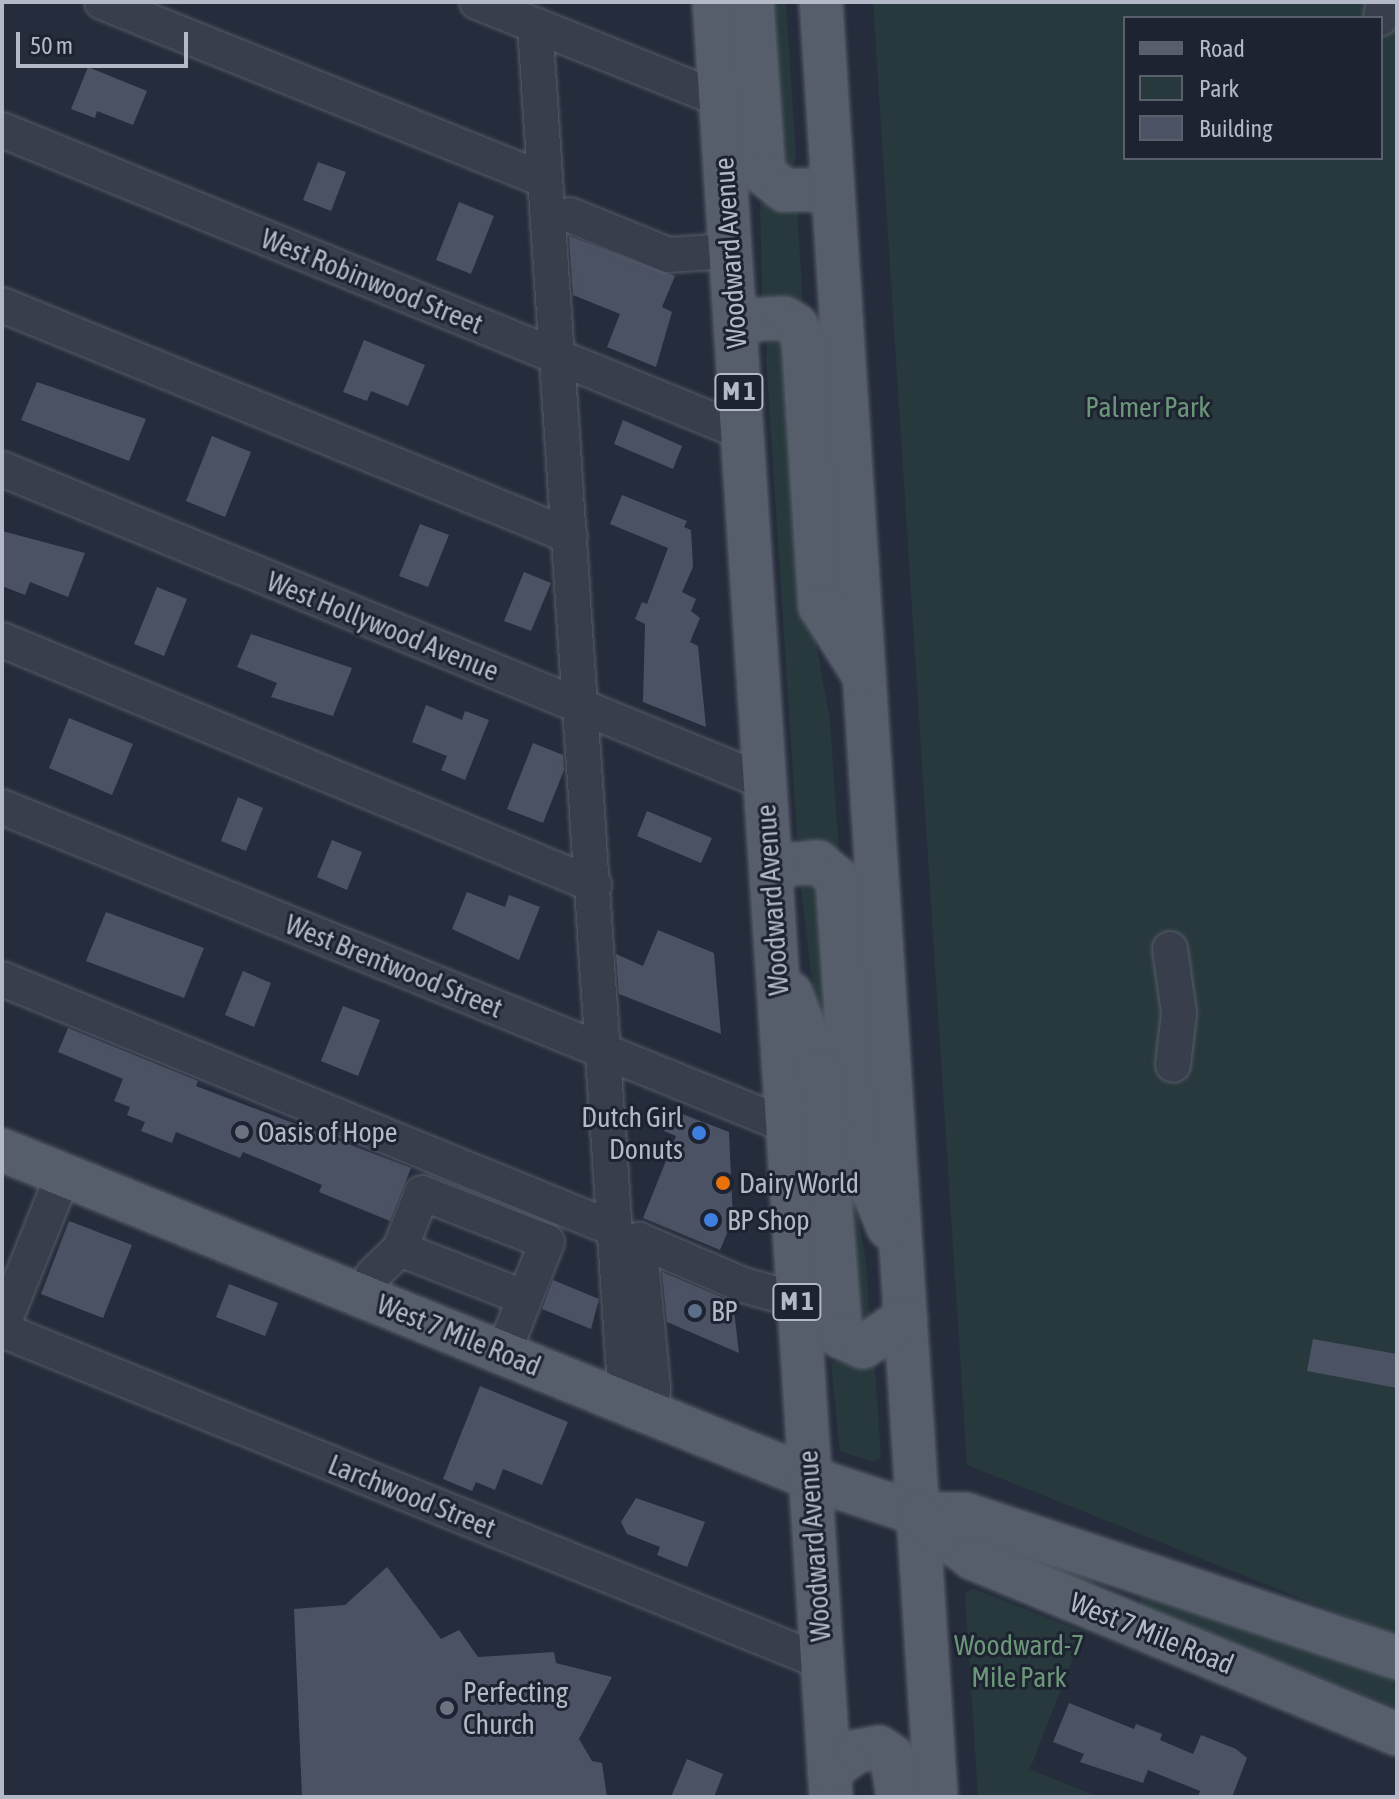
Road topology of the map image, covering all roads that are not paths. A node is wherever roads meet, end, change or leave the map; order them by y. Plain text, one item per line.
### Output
1 (102, 2) edge
2 (477, 2) edge
3 (714, 2) edge
4 (752, 2) edge
5 (821, 2) edge
6 (535, 25) junction
7 (720, 99) junction
8 (2, 130) edge
9 (545, 180) junction
10 (832, 190) junction
11 (570, 215) dead end
12 (730, 251) junction
13 (2, 305) edge
14 (735, 321) junction
15 (556, 356) junction
16 (742, 432) junction
17 (2, 469) edge
18 (570, 536) junction
19 (2, 640) edge
20 (865, 677) junction
21 (583, 708) junction
22 (765, 782) junction
23 (2, 807) edge
24 (771, 866) junction
25 (594, 885) junction
26 (1170, 949) dead end
27 (777, 955) junction
28 (2, 979) edge
29 (600, 1050) junction
30 (1173, 1065) dead end
31 (786, 1125) junction
32 (2, 1150) edge
33 (63, 1175) junction
34 (616, 1230) junction
35 (400, 1249) junction
36 (901, 1257) junction
37 (365, 1297) junction
38 (525, 1298) junction
39 (816, 1299) junction
40 (906, 1317) junction
41 (2, 1328) edge
42 (503, 1353) junction
43 (638, 1408) junction
44 (810, 1478) junction
45 (918, 1514) junction
46 (1120, 1564) junction
47 (1111, 1616) junction
48 (1397, 1658) edge
49 (822, 1662) junction
50 (1397, 1734) edge
51 (830, 1784) edge
52 (898, 1797) edge
53 (936, 1797) edge

1 - 9 street
2 - 6 street
3 - 7 main road, Woodward Avenue / M 1
4 - 10 main road
5 - 10 main road
6 - 7 street
6 - 9 street
7 - 12 main road, Woodward Avenue / M 1
8 - 15 street, West Robinwood Street
9 - 15 street
10 - 20 main road
11 - 12 street
12 - 14 main road, Woodward Avenue / M 1
13 - 18 street
14 - 16 main road, Woodward Avenue / M 1
14 - 20 main road
15 - 16 street, West Robinwood Street
15 - 18 street
16 - 22 main road, Woodward Avenue / M 1
17 - 21 street, West Hollywood Avenue
18 - 21 street
19 - 25 street
20 - 36 main road
21 - 22 street, West Hollywood Avenue
21 - 25 street
22 - 24 main road, Woodward Avenue / M 1
23 - 29 street, West Brentwood Street
24 - 27 main road, Woodward Avenue / M 1
24 - 36 main road
25 - 29 street
26 - 30 street
27 - 31 main road, Woodward Avenue / M 1
27 - 39 main road
28 - 34 street
29 - 31 street, West Brentwood Street
29 - 34 street
31 - 39 main road, Woodward Avenue / M 1
32 - 33 main road, West 7 Mile Road
33 - 37 main road, West 7 Mile Road
33 - 41 street
34 - 43 street
35 - 37 street
35 - 38 street
35 - 38 street
36 - 40 main road
37 - 42 main road, West 7 Mile Road
38 - 42 street
39 - 40 main road
39 - 43 street
39 - 44 main road, Woodward Avenue / M 1
40 - 45 main road
41 - 49 street, Larchwood Street
42 - 43 main road, West 7 Mile Road
43 - 44 main road, West 7 Mile Road
44 - 45 main road, West 7 Mile Road
44 - 49 main road, Woodward Avenue / M 1
45 - 46 main road, West 7 Mile Road
45 - 47 main road, West 7 Mile Road
45 - 53 main road
46 - 47 main road
46 - 48 main road, West 7 Mile Road
47 - 50 main road, West 7 Mile Road
49 - 51 main road, Woodward Avenue / M 1
51 - 52 main road

